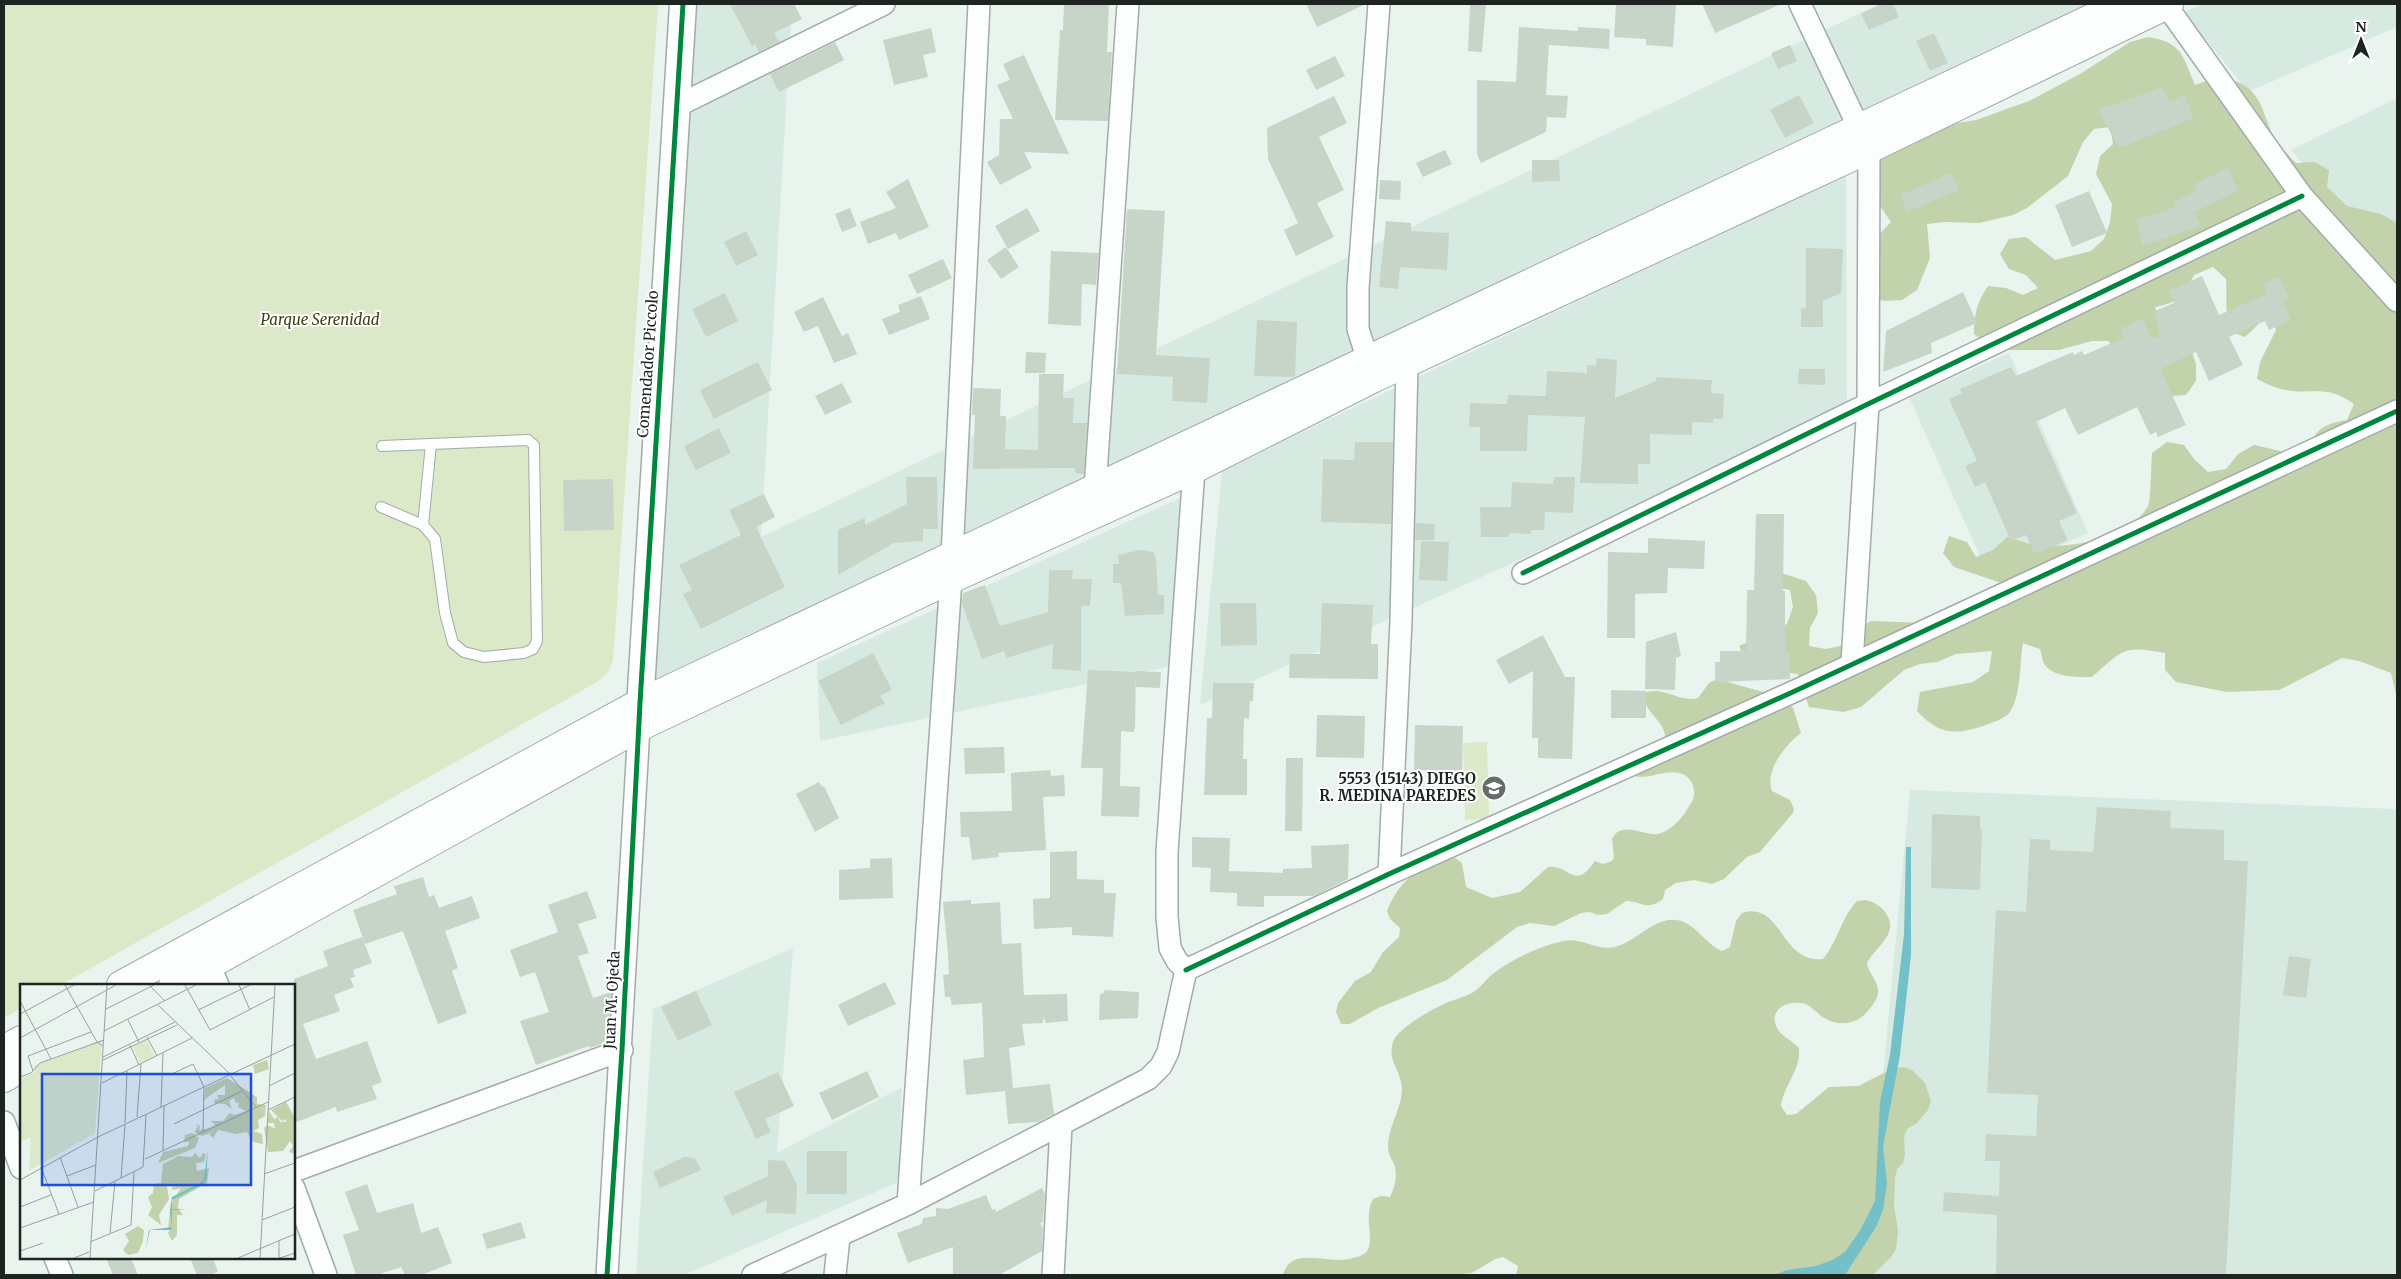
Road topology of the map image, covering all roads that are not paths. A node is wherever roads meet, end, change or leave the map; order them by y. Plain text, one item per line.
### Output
1 (684, 4) edge
2 (884, 4) edge
3 (979, 4) edge
4 (1128, 4) edge
5 (1379, 4) edge
6 (1800, 4) edge
7 (2122, 4) edge
8 (2168, 5) edge
9 (677, 106) junction
10 (1864, 138) junction
11 (2302, 196) junction
12 (2397, 301) edge
13 (1407, 364) junction
14 (1370, 369) junction
15 (1868, 404) junction
16 (2397, 411) edge
17 (431, 444) junction
18 (382, 446) dead end
19 (1194, 469) junction
20 (1095, 489) junction
21 (381, 507) dead end
22 (423, 525) junction
23 (951, 568) junction
24 (1523, 573) dead end
25 (1852, 663) junction
26 (640, 715) junction
27 (1390, 874) junction
28 (209, 964) edge
29 (1186, 970) junction
30 (125, 984) edge
31 (175, 984) edge
32 (20, 1041) edge
33 (4, 1050) edge
34 (622, 1050) junction
35 (20, 1069) edge
36 (4, 1078) edge
37 (4, 1122) edge
38 (1061, 1126) junction
39 (20, 1165) edge
40 (295, 1171) edge
41 (295, 1191) edge
42 (908, 1204) junction
43 (839, 1237) junction
44 (55, 1259) edge
45 (62, 1275) edge
46 (326, 1275) edge
47 (607, 1275) edge
48 (753, 1275) edge
49 (836, 1275) edge
50 (1053, 1275) edge

1 - 9 street, Comendador Piccolo
2 - 9 street
3 - 23 street
4 - 20 street
5 - 14 street
6 - 10 street
7 - 10 main road
8 - 10 main road
8 - 11 street
9 - 26 street, Comendador Piccolo
10 - 13 main road
10 - 14 main road
10 - 15 street
11 - 12 street
11 - 15 street
13 - 14 main road
13 - 27 street
14 - 19 main road
14 - 20 main road
15 - 24 street
15 - 25 street
16 - 25 street
17 - 18 lane
17 - 22 lane
17 - 22 lane
19 - 23 main road
19 - 29 street
20 - 23 main road
21 - 22 lane
23 - 26 main road
23 - 42 street
25 - 27 street
26 - 28 main road
26 - 34 street, Juan M. Ojeda
27 - 29 street
28 - 30 main road
28 - 31 main road
29 - 38 street
32 - 33 main road
34 - 40 street
34 - 47 street, Juan M. Ojeda
35 - 36 main road
37 - 39 street
38 - 42 street
38 - 50 street
41 - 46 street
42 - 43 street
43 - 48 street
43 - 49 street
44 - 45 street

